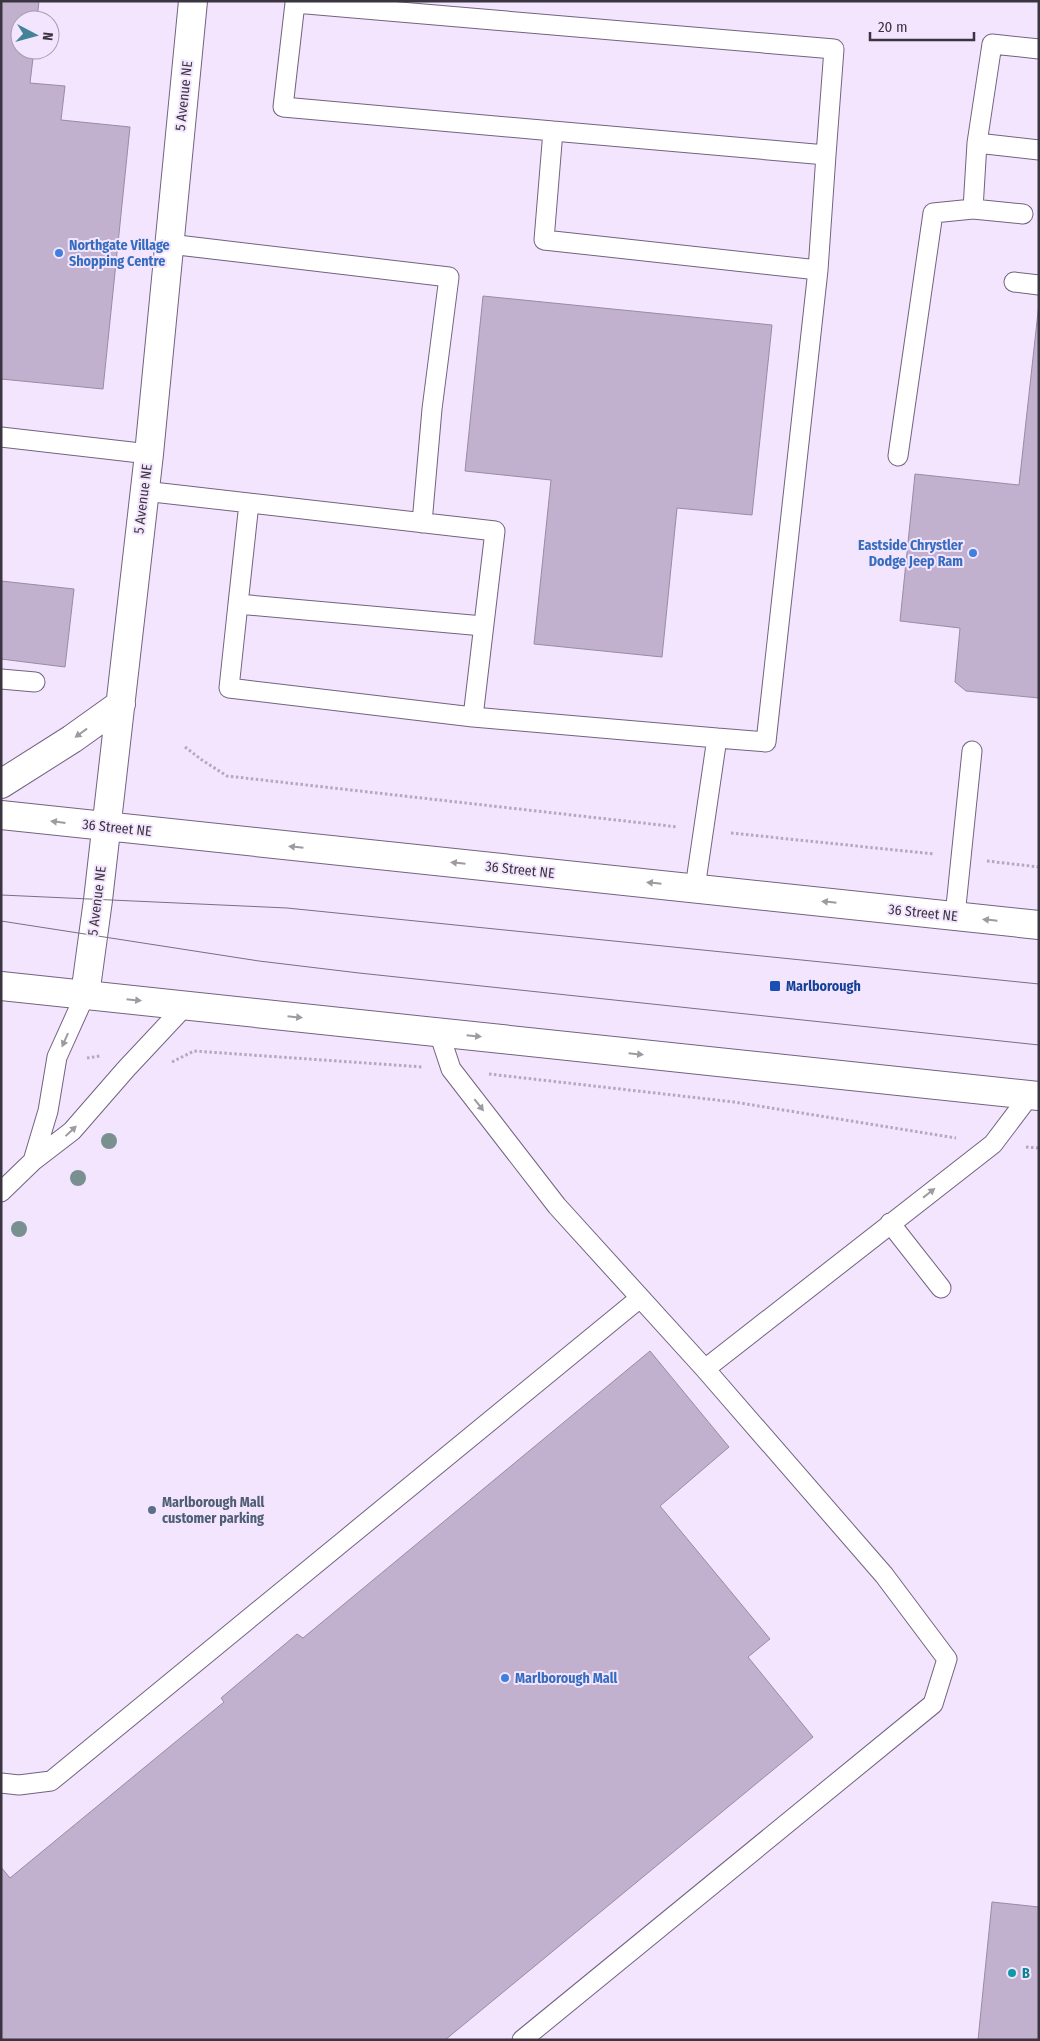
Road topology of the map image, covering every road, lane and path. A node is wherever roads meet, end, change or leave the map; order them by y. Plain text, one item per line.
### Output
1 (193, 1) edge
2 (1039, 50) edge
3 (553, 131) junction
4 (977, 143) junction
5 (1039, 150) edge
6 (826, 155) junction
7 (973, 210) junction
8 (1023, 214) dead end
9 (169, 244) junction
10 (818, 270) junction
11 (1014, 282) dead end
12 (1039, 285) edge
13 (1, 437) edge
14 (149, 454) junction
15 (898, 456) dead end
16 (144, 491) junction
17 (249, 503) junction
18 (422, 523) junction
19 (238, 604) junction
20 (484, 626) junction
21 (1, 679) edge
22 (34, 682) dead end
23 (120, 704) junction
24 (473, 717) junction
25 (717, 738) junction
26 (185, 747) dead end
27 (972, 751) dead end
28 (1, 784) edge
29 (1, 815) edge
30 (106, 827) junction
31 (704, 830) junction
32 (962, 858) junction
33 (1039, 867) edge
34 (695, 888) junction
35 (955, 916) junction
36 (1039, 925) edge
37 (1, 986) edge
38 (85, 995) junction
39 (185, 1006) junction
40 (439, 1033) junction
41 (102, 1056) dead end
42 (79, 1059) dead end
43 (169, 1063) dead end
44 (451, 1069) junction
45 (1035, 1096) edge
46 (993, 1144) junction
47 (1039, 1148) edge
48 (33, 1161) junction
49 (1, 1192) edge
50 (890, 1223) junction
51 (941, 1288) dead end
52 (640, 1298) junction
53 (705, 1369) junction
54 (1, 1783) edge
55 (522, 2040) edge

1 - 9 main road, 5 Avenue NE
2 - 4 lane
3 - 6 lane
3 - 6 lane
3 - 10 lane
4 - 5 lane
4 - 7 lane
6 - 10 lane
7 - 8 lane
7 - 15 lane
9 - 14 main road, 5 Avenue NE
9 - 18 lane
10 - 25 lane
11 - 12 lane
13 - 14 lane
14 - 16 main road, 5 Avenue NE
16 - 17 lane
16 - 23 main road, 5 Avenue NE
17 - 18 lane
17 - 19 lane
18 - 20 lane
19 - 20 lane
19 - 24 lane
20 - 24 lane
21 - 22 lane
23 -> 28 main road
23 - 30 main road, 5 Avenue NE
24 - 25 lane
25 - 31 lane
26 - 31 path
27 - 32 lane
30 -> 29 main road, 36 Street NE
34 -> 30 main road, 36 Street NE
30 - 38 main road, 5 Avenue NE
31 - 32 path
31 - 34 lane
32 - 33 path
32 - 35 lane
35 -> 34 main road, 36 Street NE
36 -> 35 main road, 36 Street NE
37 - 38 main road
38 -> 39 main road
38 -> 48 lane
39 -> 40 main road
48 -> 39 lane
40 - 44 lane
40 -> 45 main road
41 - 42 path
43 - 44 path
44 - 46 path
44 -> 52 lane
45 - 46 lane
46 - 47 path
50 -> 46 lane
48 - 49 lane
50 - 51 lane
50 - 53 lane
52 - 53 lane
52 - 54 lane
53 - 55 lane

